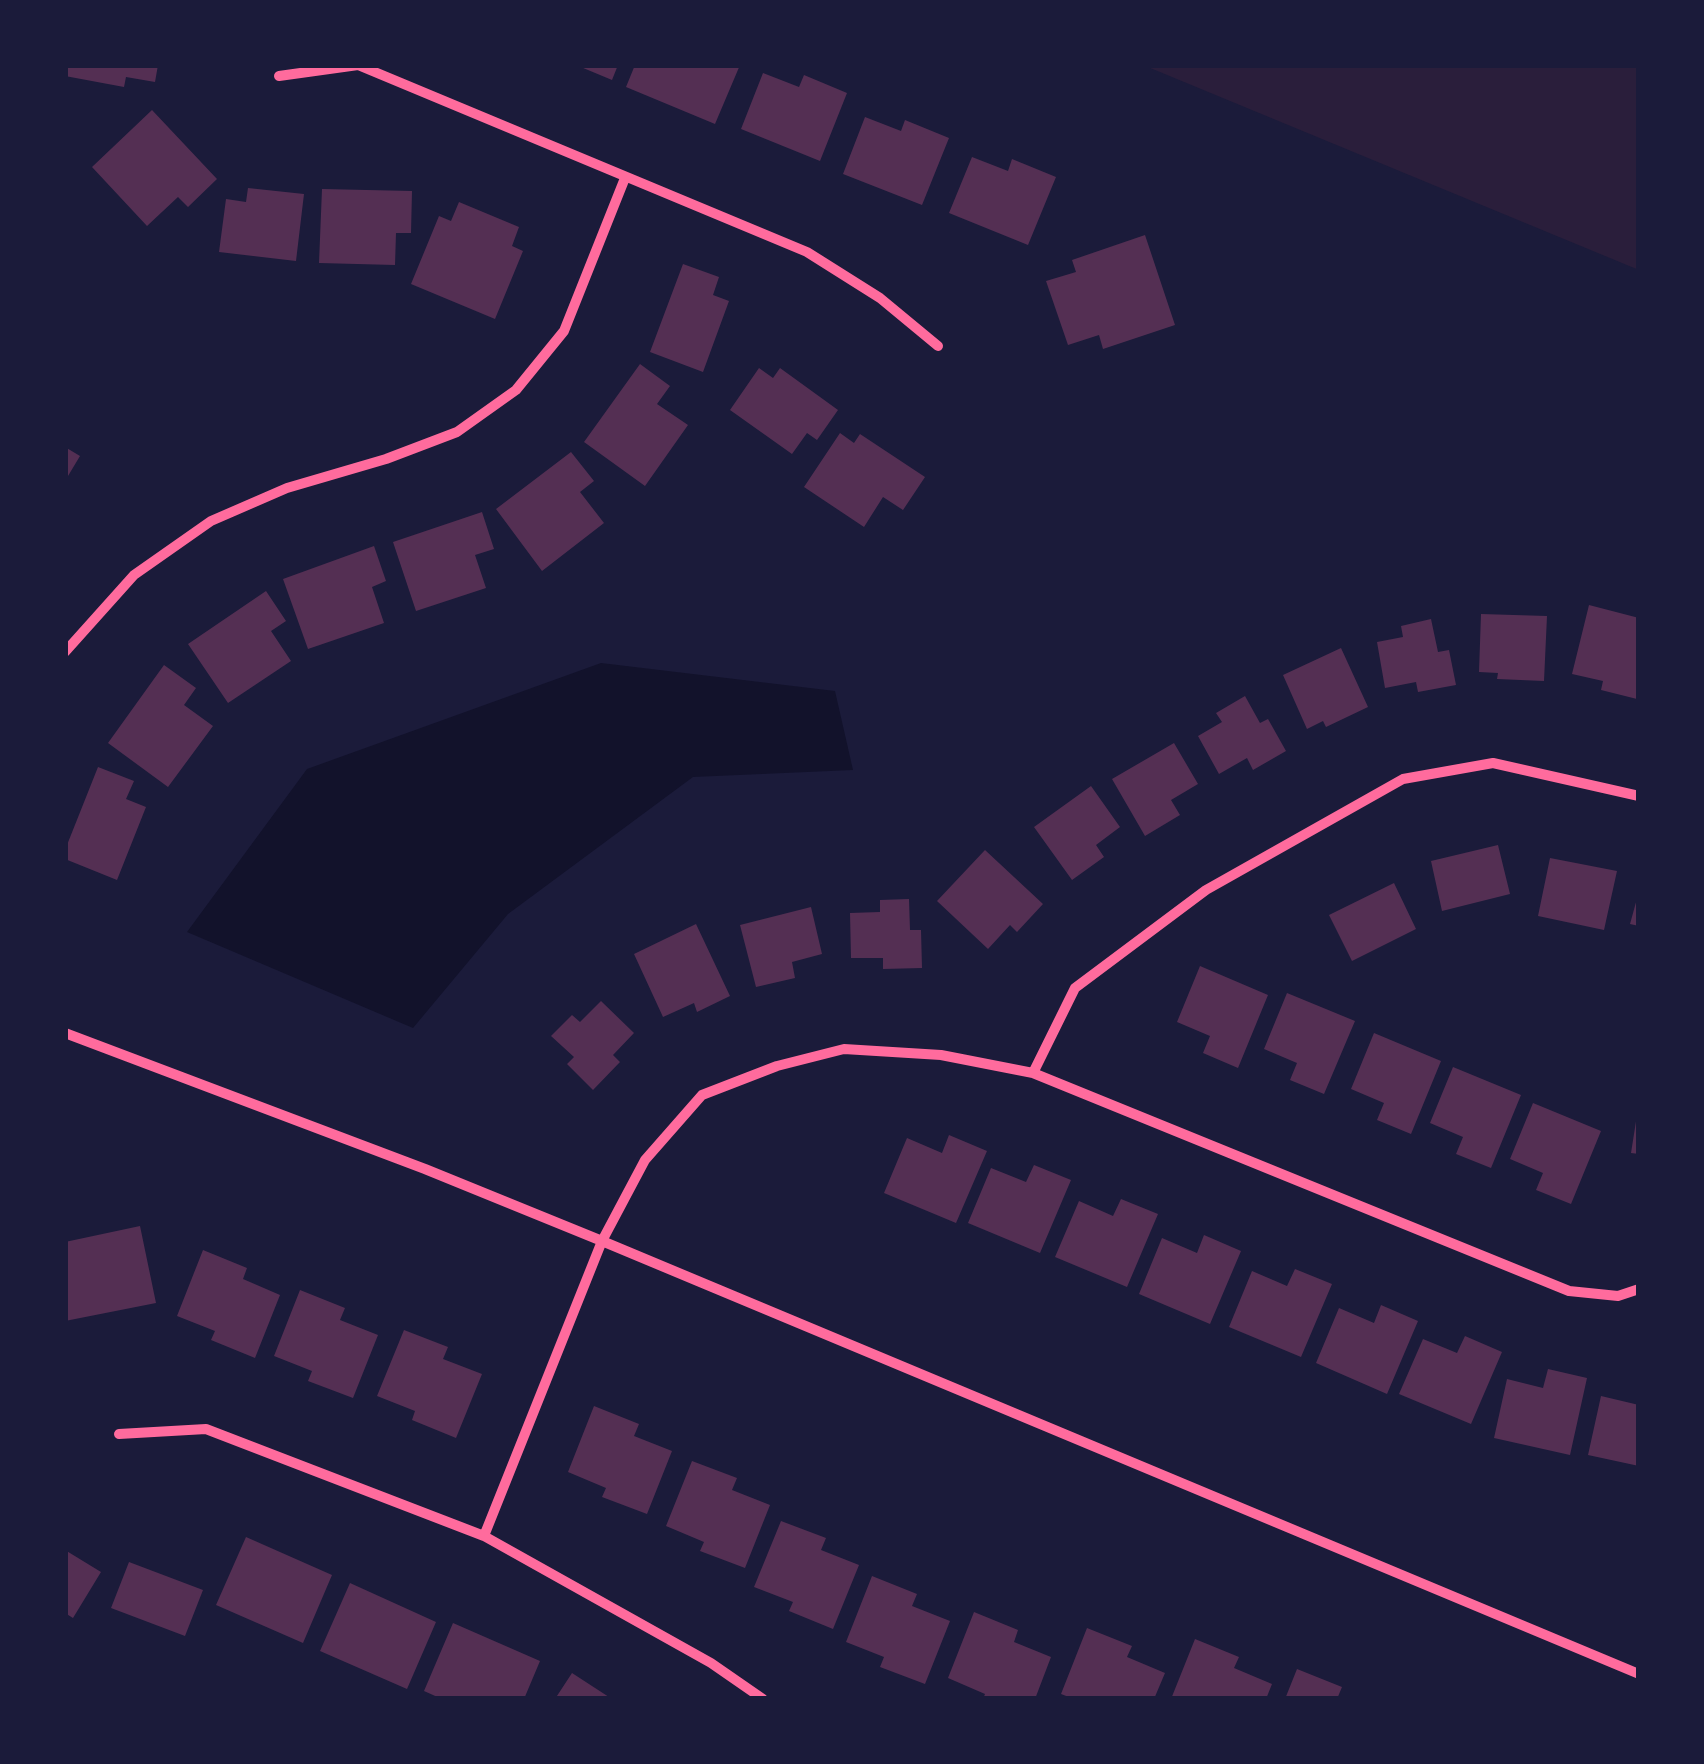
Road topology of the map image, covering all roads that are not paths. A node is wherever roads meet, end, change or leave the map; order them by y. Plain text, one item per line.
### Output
1 (280, 76) dead end
2 (624, 178) junction
3 (938, 346) dead end
4 (65, 652) edge
5 (1639, 796) edge
6 (65, 1033) edge
7 (1034, 1073) junction
8 (602, 1241) junction
9 (1639, 1288) edge
10 (119, 1434) dead end
11 (484, 1536) junction
12 (1639, 1674) edge
13 (763, 1699) edge

1 - 2 street
2 - 3 street
2 - 4 street
5 - 7 street
6 - 8 street
7 - 8 street
7 - 9 street
8 - 11 street
8 - 12 street
10 - 11 street
11 - 13 street

